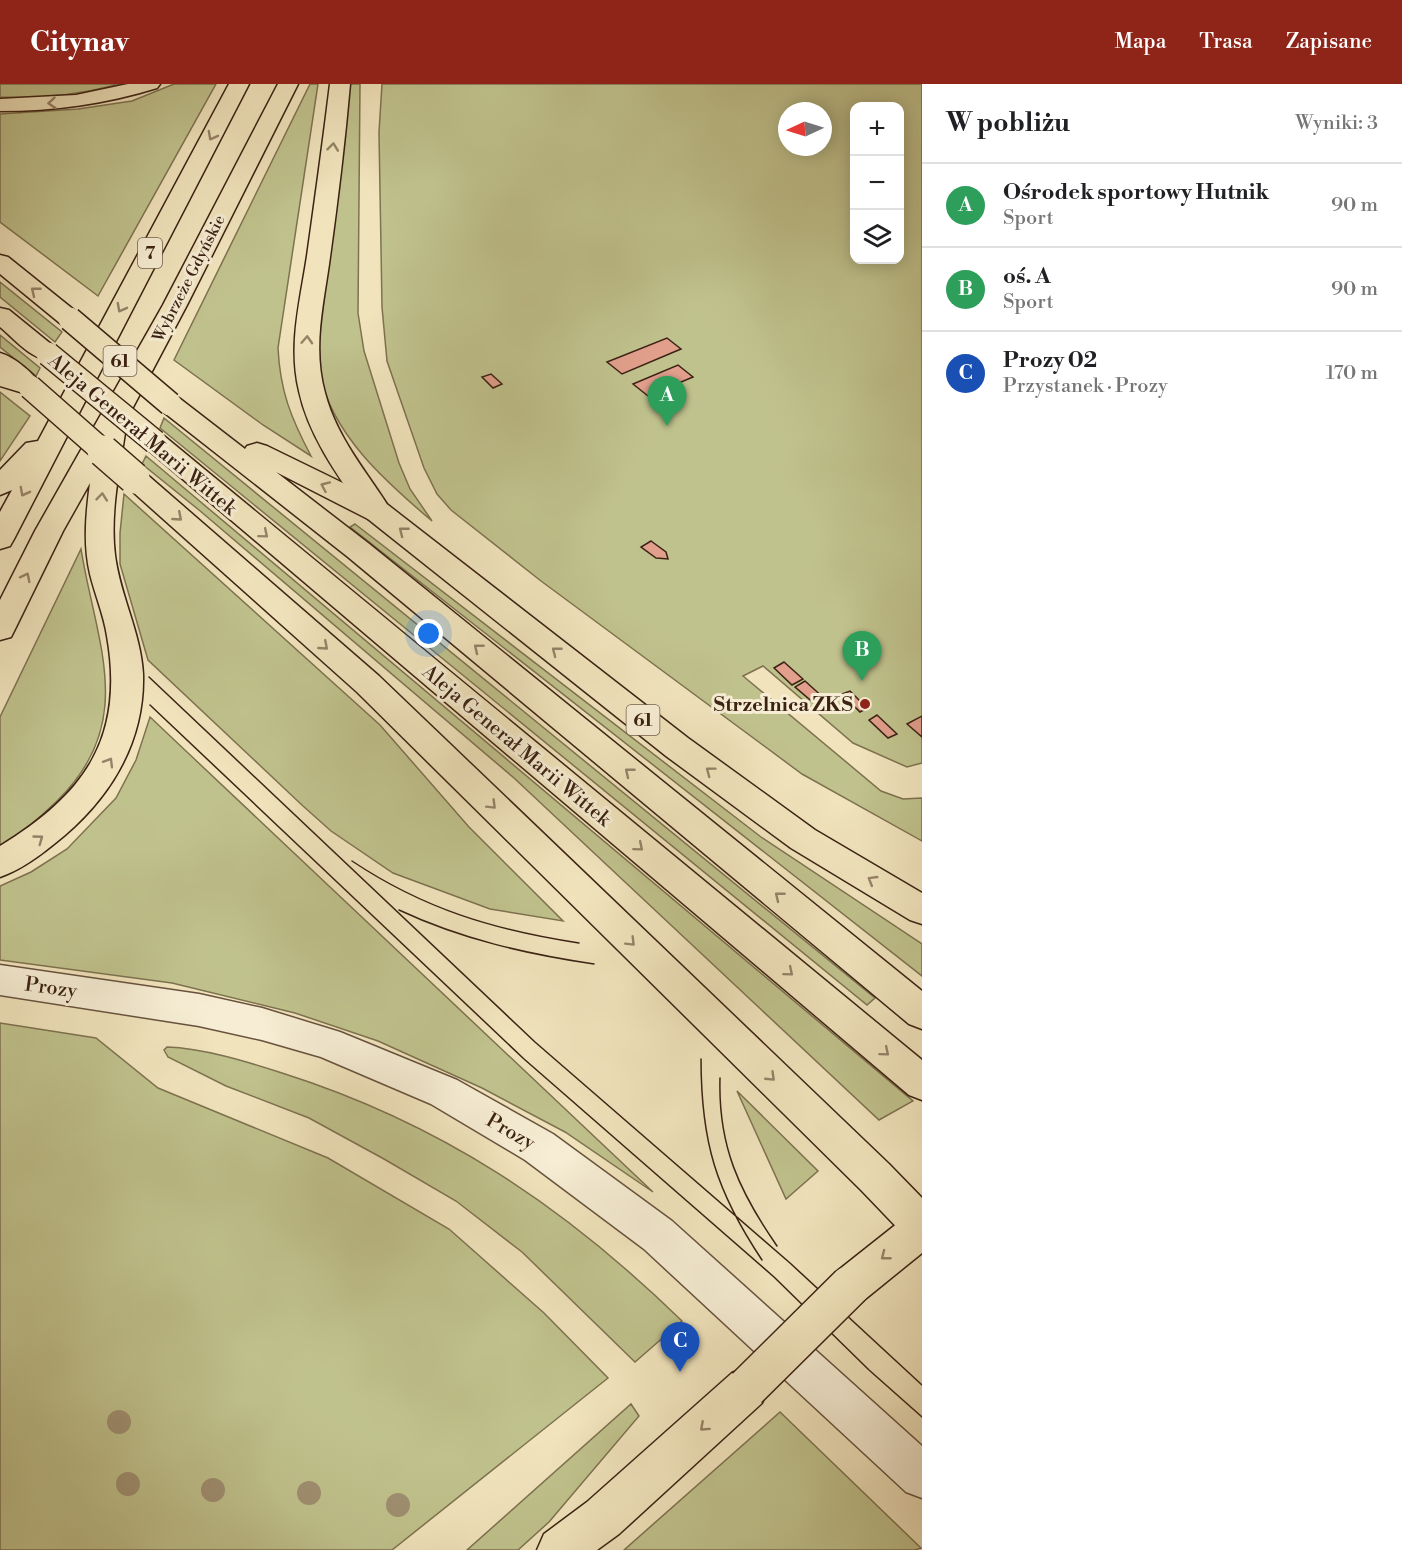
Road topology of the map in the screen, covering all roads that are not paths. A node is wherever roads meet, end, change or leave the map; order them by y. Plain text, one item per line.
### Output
1 (150, 84) edge
2 (239, 84) edge
3 (288, 84) edge
4 (340, 84) edge
5 (0, 105) edge
6 (0, 262) edge
7 (0, 315) edge
8 (0, 361) edge
9 (0, 377) edge
10 (30, 387) junction
11 (114, 418) junction
12 (61, 422) junction
13 (196, 423) junction
14 (0, 486) edge
15 (378, 512) junction
16 (0, 539) edge
17 (0, 629) edge
18 (0, 863) edge
19 (922, 910) edge
20 (0, 980) edge
21 (922, 1013) edge
22 (922, 1083) edge
23 (922, 1227) edge
24 (922, 1476) edge
25 (560, 1550) edge

1 -> 5 main road
2 -> 12 main road, 7
3 - 11 main road, Wybrzeże Gdyńskie / 7
15 -> 4 main road
13 -> 6 main road, Aleja Generał Marii Wittek / 61, bridge
7 -> 22 main road, Aleja Generał Marii Wittek, bridge
8 - 10 main road
9 - 10 main road
10 -> 23 main road, bridge
17 -> 11 main road, Wybrzeże Gdyńskie / 7
18 -> 11 main road
12 - 14 main road
12 -> 16 main road, 7
15 -> 13 main road, 61
21 -> 13 main road, Aleja Generał Marii Wittek
19 -> 15 main road, 61
20 - 24 street, Prozy
23 -> 25 main road, bridge

